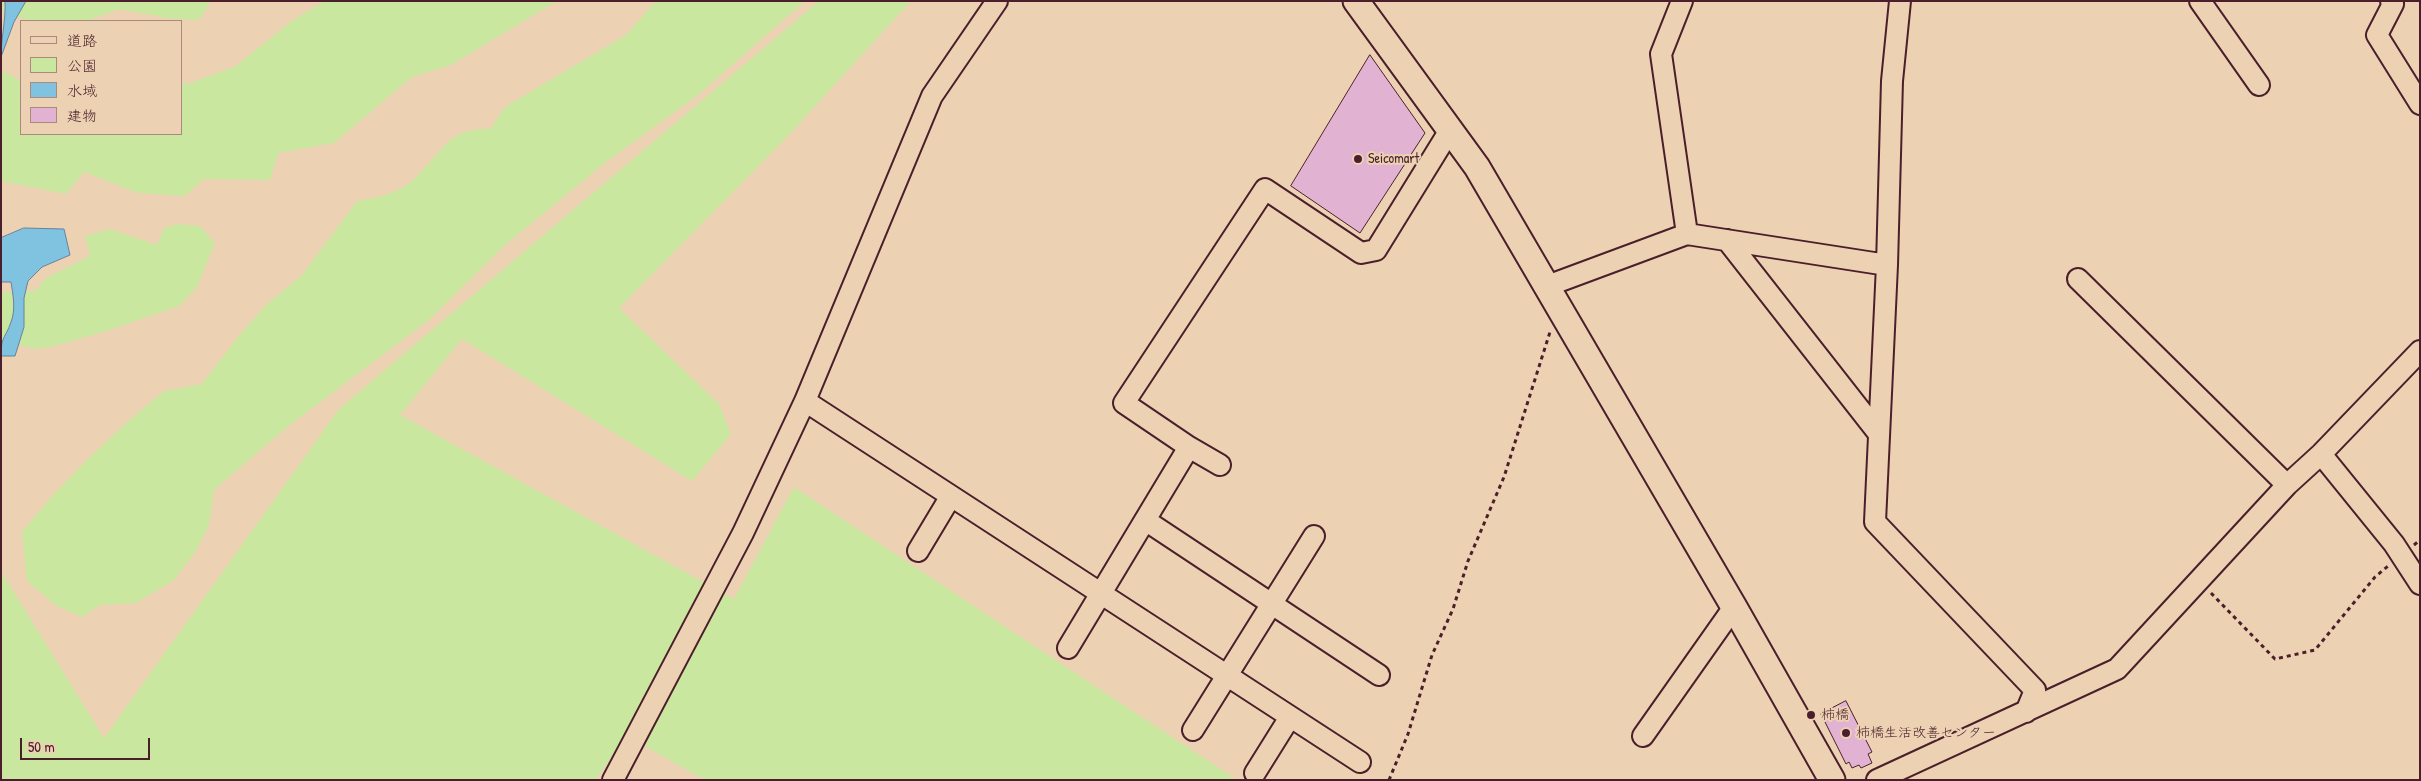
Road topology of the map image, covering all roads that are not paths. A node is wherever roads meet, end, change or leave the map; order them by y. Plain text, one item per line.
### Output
1 (997, 1) edge
2 (1356, 1) edge
3 (1682, 1) edge
4 (1900, 1) edge
5 (2200, 1) edge
6 (2391, 1) edge
7 (2259, 85) dead end
8 (2420, 104) edge
9 (1450, 130) junction
10 (1687, 234) junction
11 (1727, 240) junction
12 (1887, 265) junction
13 (2078, 279) dead end
14 (1552, 295) junction
15 (2420, 351) edge
16 (805, 401) junction
17 (1879, 434) junction
18 (1189, 447) junction
19 (2321, 454) junction
20 (1220, 464) dead end
21 (2287, 485) junction
22 (951, 496) junction
23 (1145, 520) junction
24 (1314, 536) dead end
25 (918, 551) dead end
26 (2420, 584) edge
27 (1101, 594) junction
28 (1273, 604) junction
29 (1734, 607) junction
30 (1068, 648) dead end
31 (1379, 675) dead end
32 (1228, 676) junction
33 (2026, 712) junction
34 (1290, 717) junction
35 (1193, 730) dead end
36 (1643, 736) dead end
37 (1360, 762) dead end
38 (1255, 774) dead end
39 (613, 780) edge
40 (1832, 780) edge
41 (1877, 780) edge

1 - 16 street
2 - 9 street
3 - 10 street
4 - 12 street
5 - 7 street
6 - 8 street
9 - 14 street
9 - 18 street
10 - 11 street
10 - 14 street
11 - 12 street
11 - 17 street
12 - 17 street
13 - 21 street
14 - 29 street
15 - 19 street
16 - 22 street
16 - 39 street
17 - 33 street
18 - 20 street
18 - 23 street
19 - 21 street
19 - 26 street
21 - 33 street
22 - 25 street
22 - 27 street
23 - 27 street
23 - 28 street
24 - 28 street
27 - 30 street
27 - 32 street
28 - 31 street
28 - 32 street
29 - 36 street
29 - 40 street
32 - 34 street
32 - 35 street
33 - 41 street
34 - 37 street
34 - 38 street

